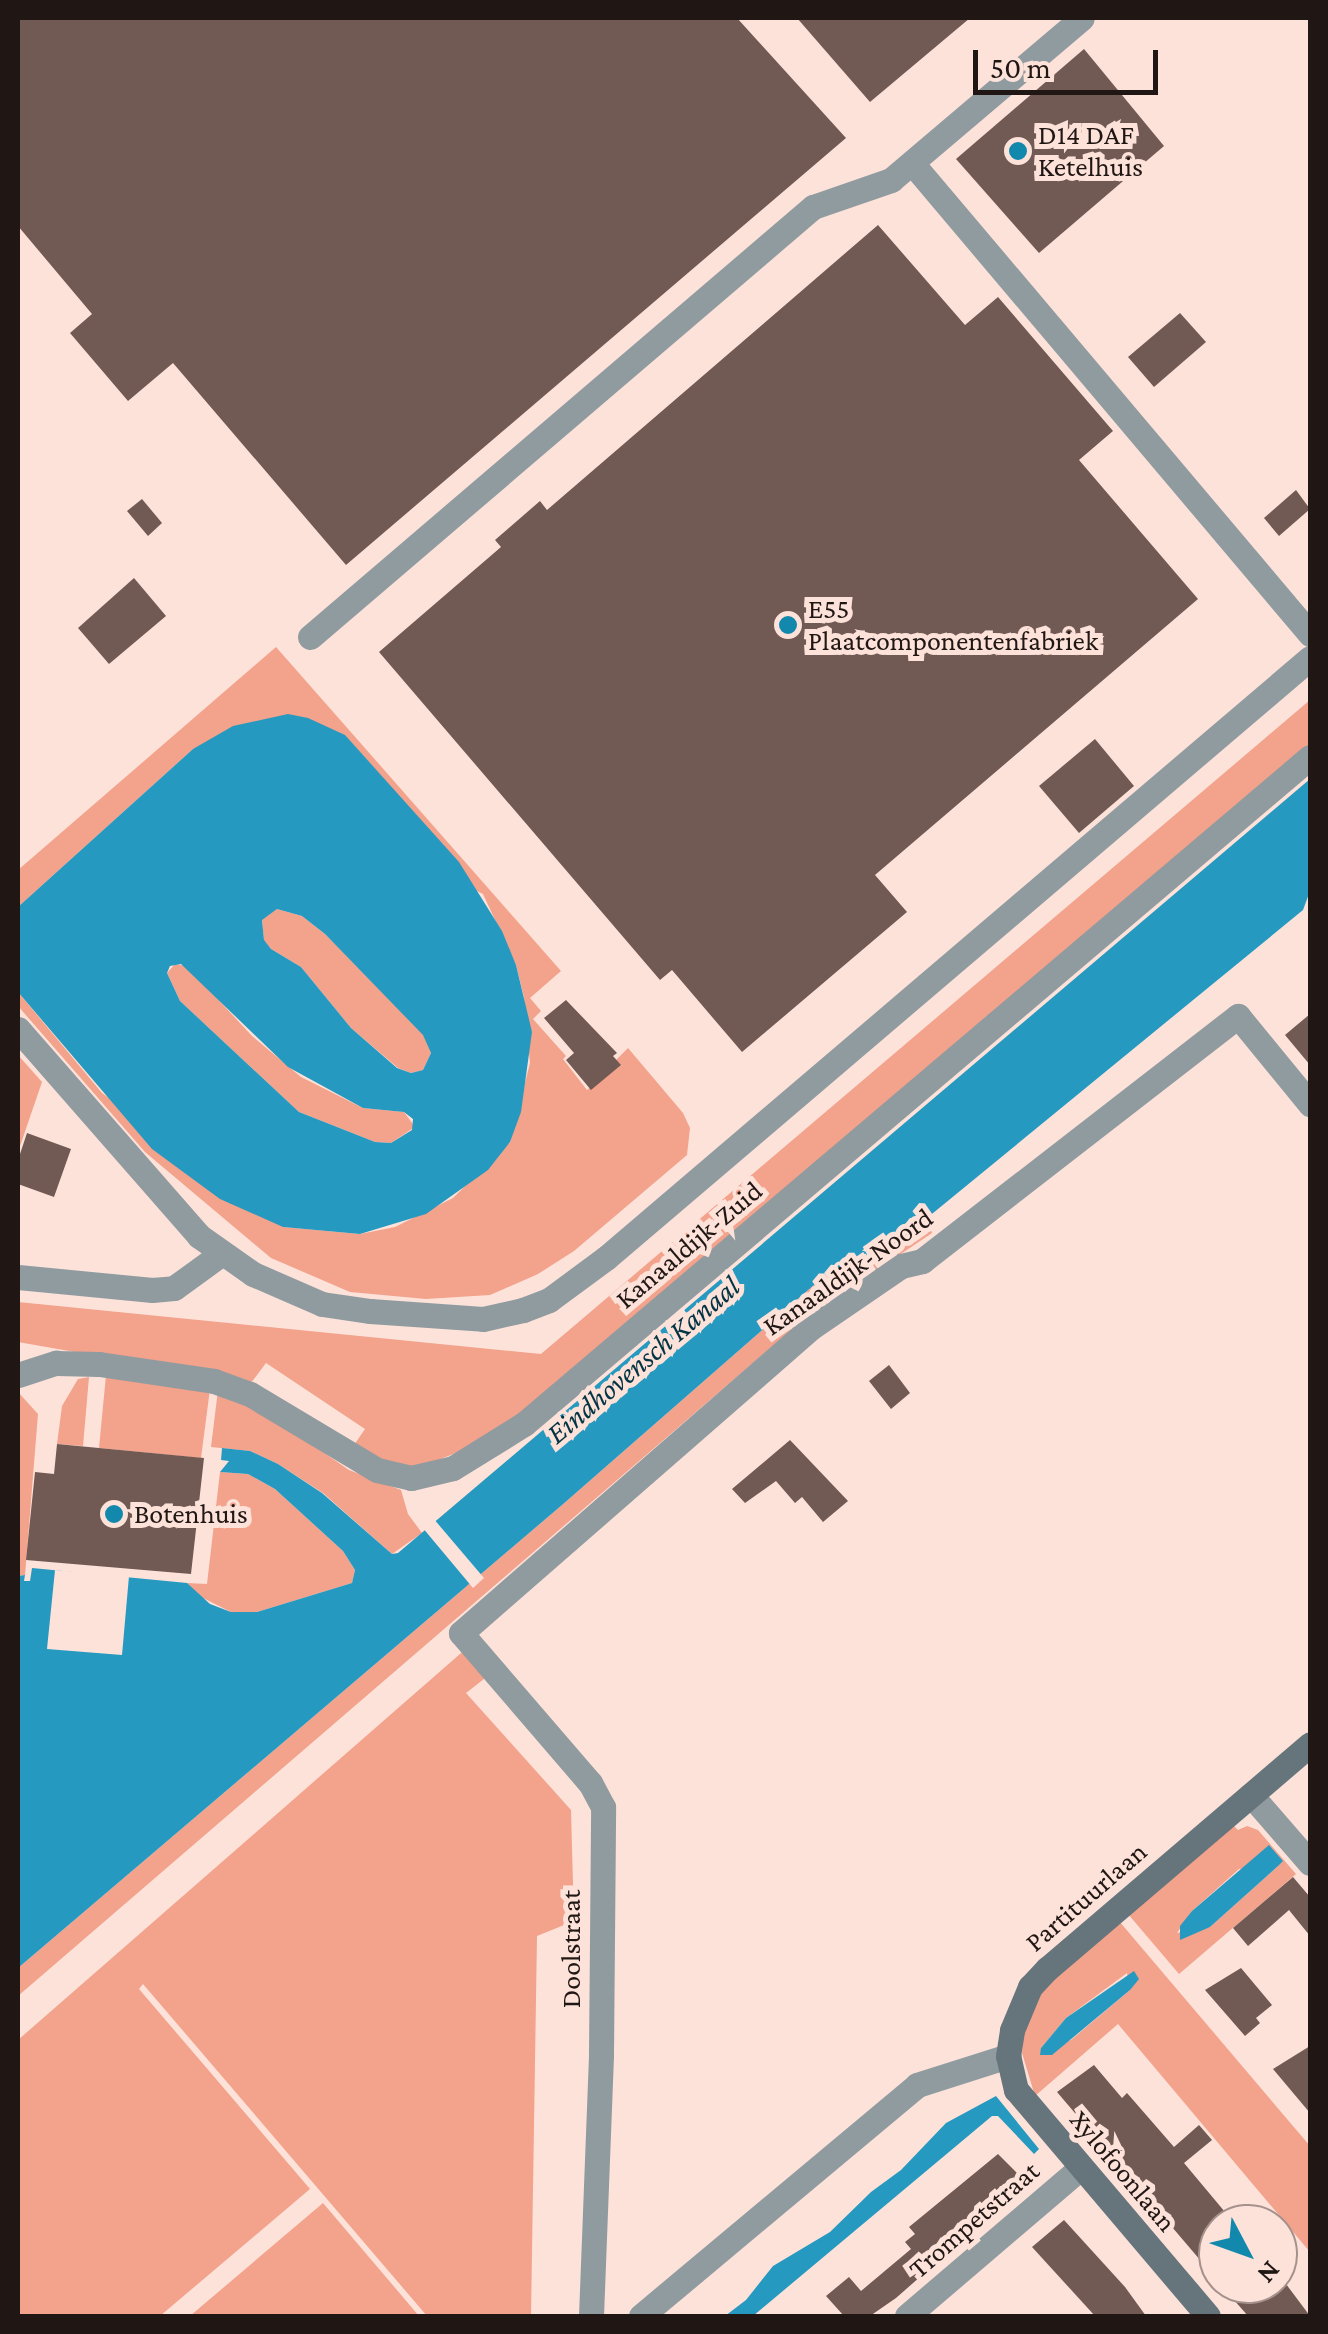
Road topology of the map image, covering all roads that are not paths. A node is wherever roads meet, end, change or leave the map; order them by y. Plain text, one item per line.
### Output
1 (1082, 18) edge
2 (912, 163) junction
3 (1310, 634) edge
4 (310, 637) dead end
5 (1310, 658) edge
6 (1310, 757) edge
7 (18, 1029) edge
8 (1310, 1104) edge
9 (221, 1254) junction
10 (18, 1277) edge
11 (18, 1376) edge
12 (461, 1633) joint
13 (1310, 1744) edge
14 (1251, 1794) junction
15 (1310, 1863) edge
16 (1008, 2056) junction
17 (1079, 2169) junction
18 (591, 2316) edge
19 (641, 2316) edge
20 (907, 2316) edge
21 (1208, 2316) edge

1 - 2 street
2 - 3 street
2 - 4 street
5 - 9 street
6 - 11 street, Kanaaldijk-Zuid
7 - 9 street
8 - 12 street, Kanaaldijk-Noord
9 - 10 street
12 - 18 street, Doolstraat
13 - 14 street, Partituurlaan
14 - 15 street
14 - 16 street, Partituurlaan
16 - 17 street, Xylofoonlaan
16 - 19 street
17 - 20 street, Trompetstraat
17 - 21 street, Xylofoonlaan

